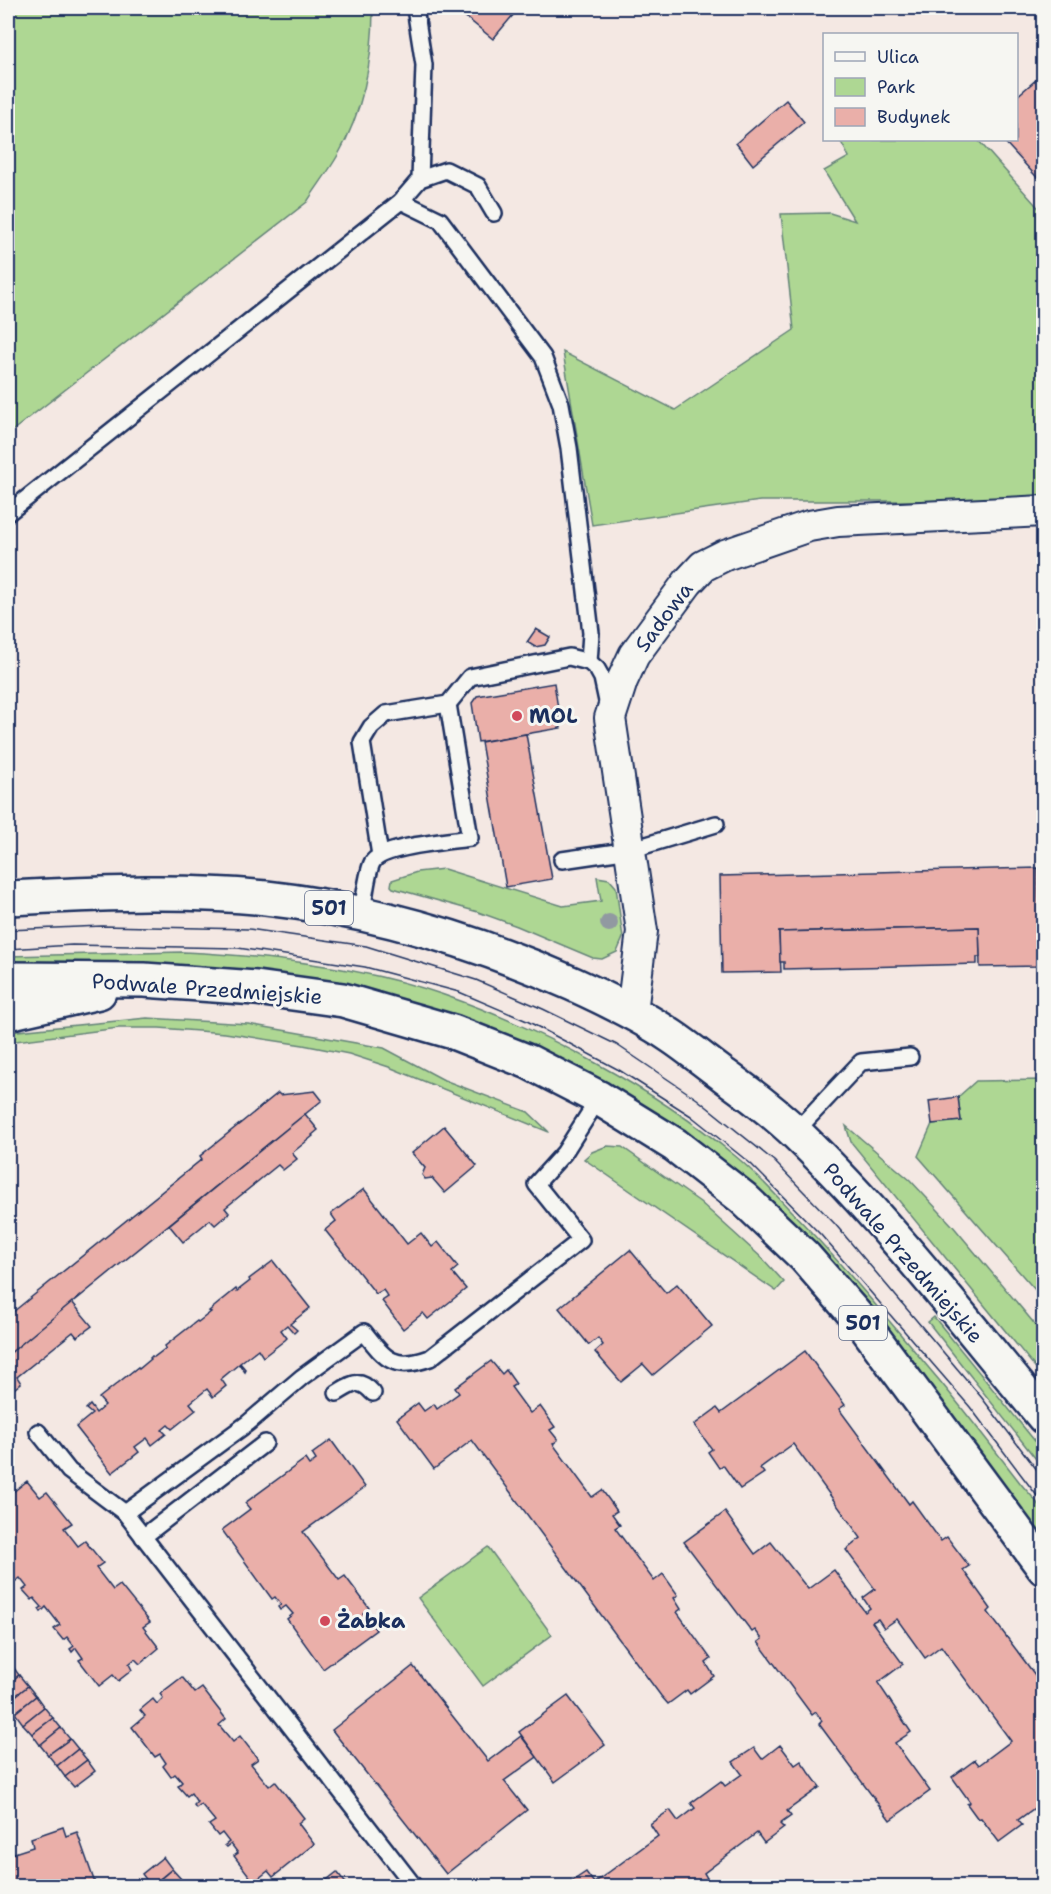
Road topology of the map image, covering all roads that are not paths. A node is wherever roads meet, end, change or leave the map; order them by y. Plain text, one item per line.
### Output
1 (415, 8) edge
2 (420, 179) junction
3 (401, 201) junction
4 (494, 213) dead end
5 (1044, 511) edge
6 (8, 513) edge
7 (589, 662) junction
8 (448, 704) junction
9 (610, 718) junction
10 (716, 824) dead end
11 (630, 850) junction
12 (380, 855) junction
13 (562, 860) dead end
14 (8, 897) edge
15 (362, 913) junction
16 (8, 979) edge
17 (144, 980) junction
18 (632, 1012) junction
19 (8, 1013) edge
20 (910, 1057) dead end
21 (599, 1098) junction
22 (795, 1132) junction
23 (337, 1393) dead end
24 (372, 1393) dead end
25 (1044, 1417) edge
26 (38, 1432) dead end
27 (265, 1443) dead end
28 (125, 1513) junction
29 (143, 1537) junction
30 (1044, 1568) edge
31 (414, 1887) edge

1 - 2 lane
2 - 3 lane
2 - 4 lane
3 - 6 lane
3 - 7 lane
5 - 9 street, Sadowa
7 - 8 lane
7 - 9 lane
8 - 12 lane
8 - 12 lane
9 - 11 street, Sadowa
10 - 11 lane
11 - 13 lane
11 - 18 street, Sadowa
12 - 15 lane
14 - 15 main road, Podwale Przedmiejskie / 501
15 - 18 main road, Podwale Przedmiejskie / 501
16 - 17 main road, Podwale Przedmiejskie / 501
17 - 19 main road
17 - 21 main road, Podwale Przedmiejskie / 501
18 - 22 main road, Podwale Przedmiejskie / 501
20 - 22 lane
21 - 28 lane
21 - 30 main road, Podwale Przedmiejskie / 501
22 - 25 main road, Podwale Przedmiejskie / 501
23 - 24 lane
26 - 28 lane
27 - 29 lane
28 - 29 lane
29 - 31 lane

